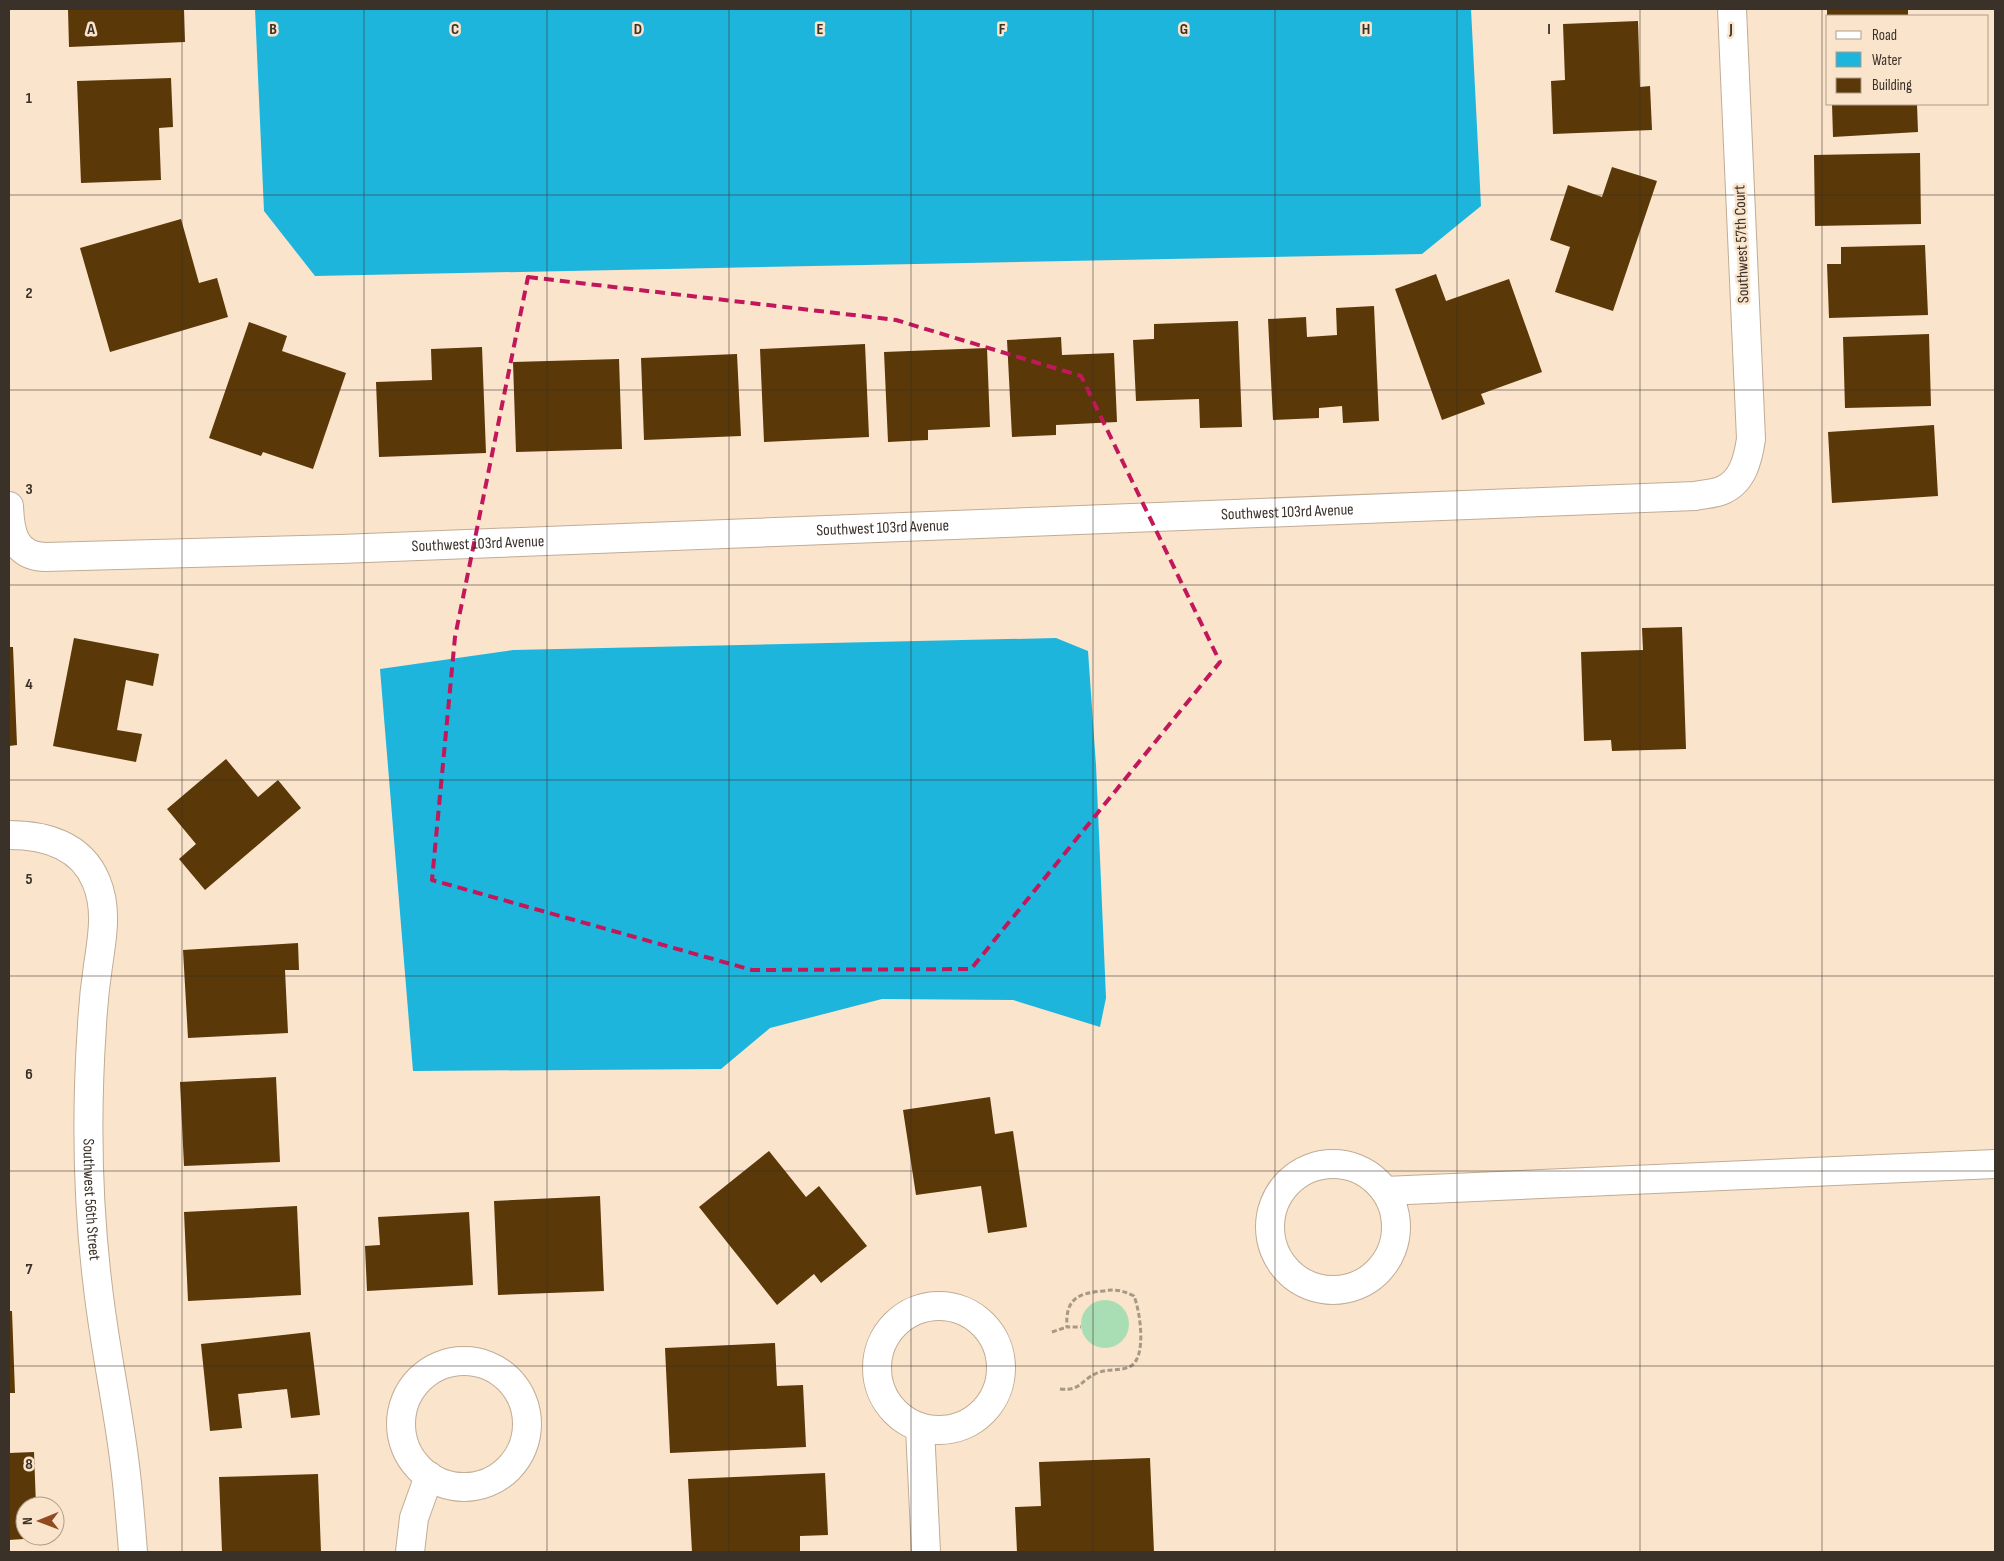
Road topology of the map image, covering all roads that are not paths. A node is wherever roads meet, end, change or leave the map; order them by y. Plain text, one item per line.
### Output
1 (1732, 9) edge
2 (1739, 477) joint
3 (9, 506) edge
4 (9, 834) edge
5 (1995, 1164) edge
6 (1385, 1191) junction
7 (920, 1428) junction
8 (429, 1476) junction
9 (133, 1552) edge
10 (410, 1552) edge
11 (926, 1552) edge

1 - 2 street, Southwest 57th Court
2 - 3 street, Southwest 103rd Avenue
4 - 9 street, Southwest 56th Street
5 - 6 street
6 - 6 street
7 - 7 street
7 - 11 street
8 - 8 street
8 - 10 street

